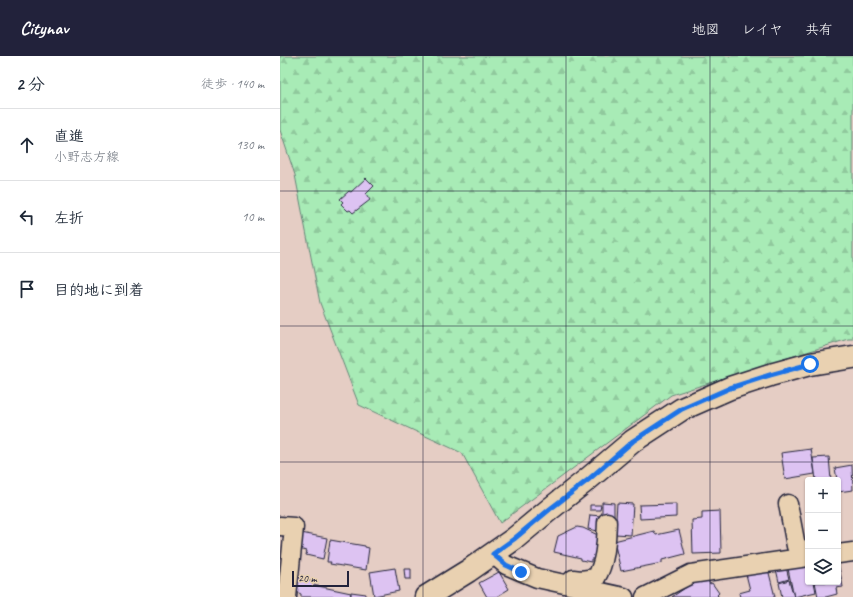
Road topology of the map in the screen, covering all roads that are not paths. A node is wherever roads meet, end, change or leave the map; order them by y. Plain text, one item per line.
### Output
1 (853, 357) edge
2 (788, 504) dead end
3 (608, 522) dead end
4 (280, 526) edge
5 (805, 550) edge
6 (853, 552) edge
7 (493, 554) junction
8 (841, 554) edge
9 (805, 558) edge
10 (525, 574) junction
11 (287, 597) edge
12 (426, 597) edge
13 (624, 597) edge
14 (645, 597) edge

1 - 7 main road
2 - 5 street
3 - 10 street
4 - 11 street
6 - 8 street
7 - 10 street
7 - 12 main road
9 - 14 street
10 - 13 street

